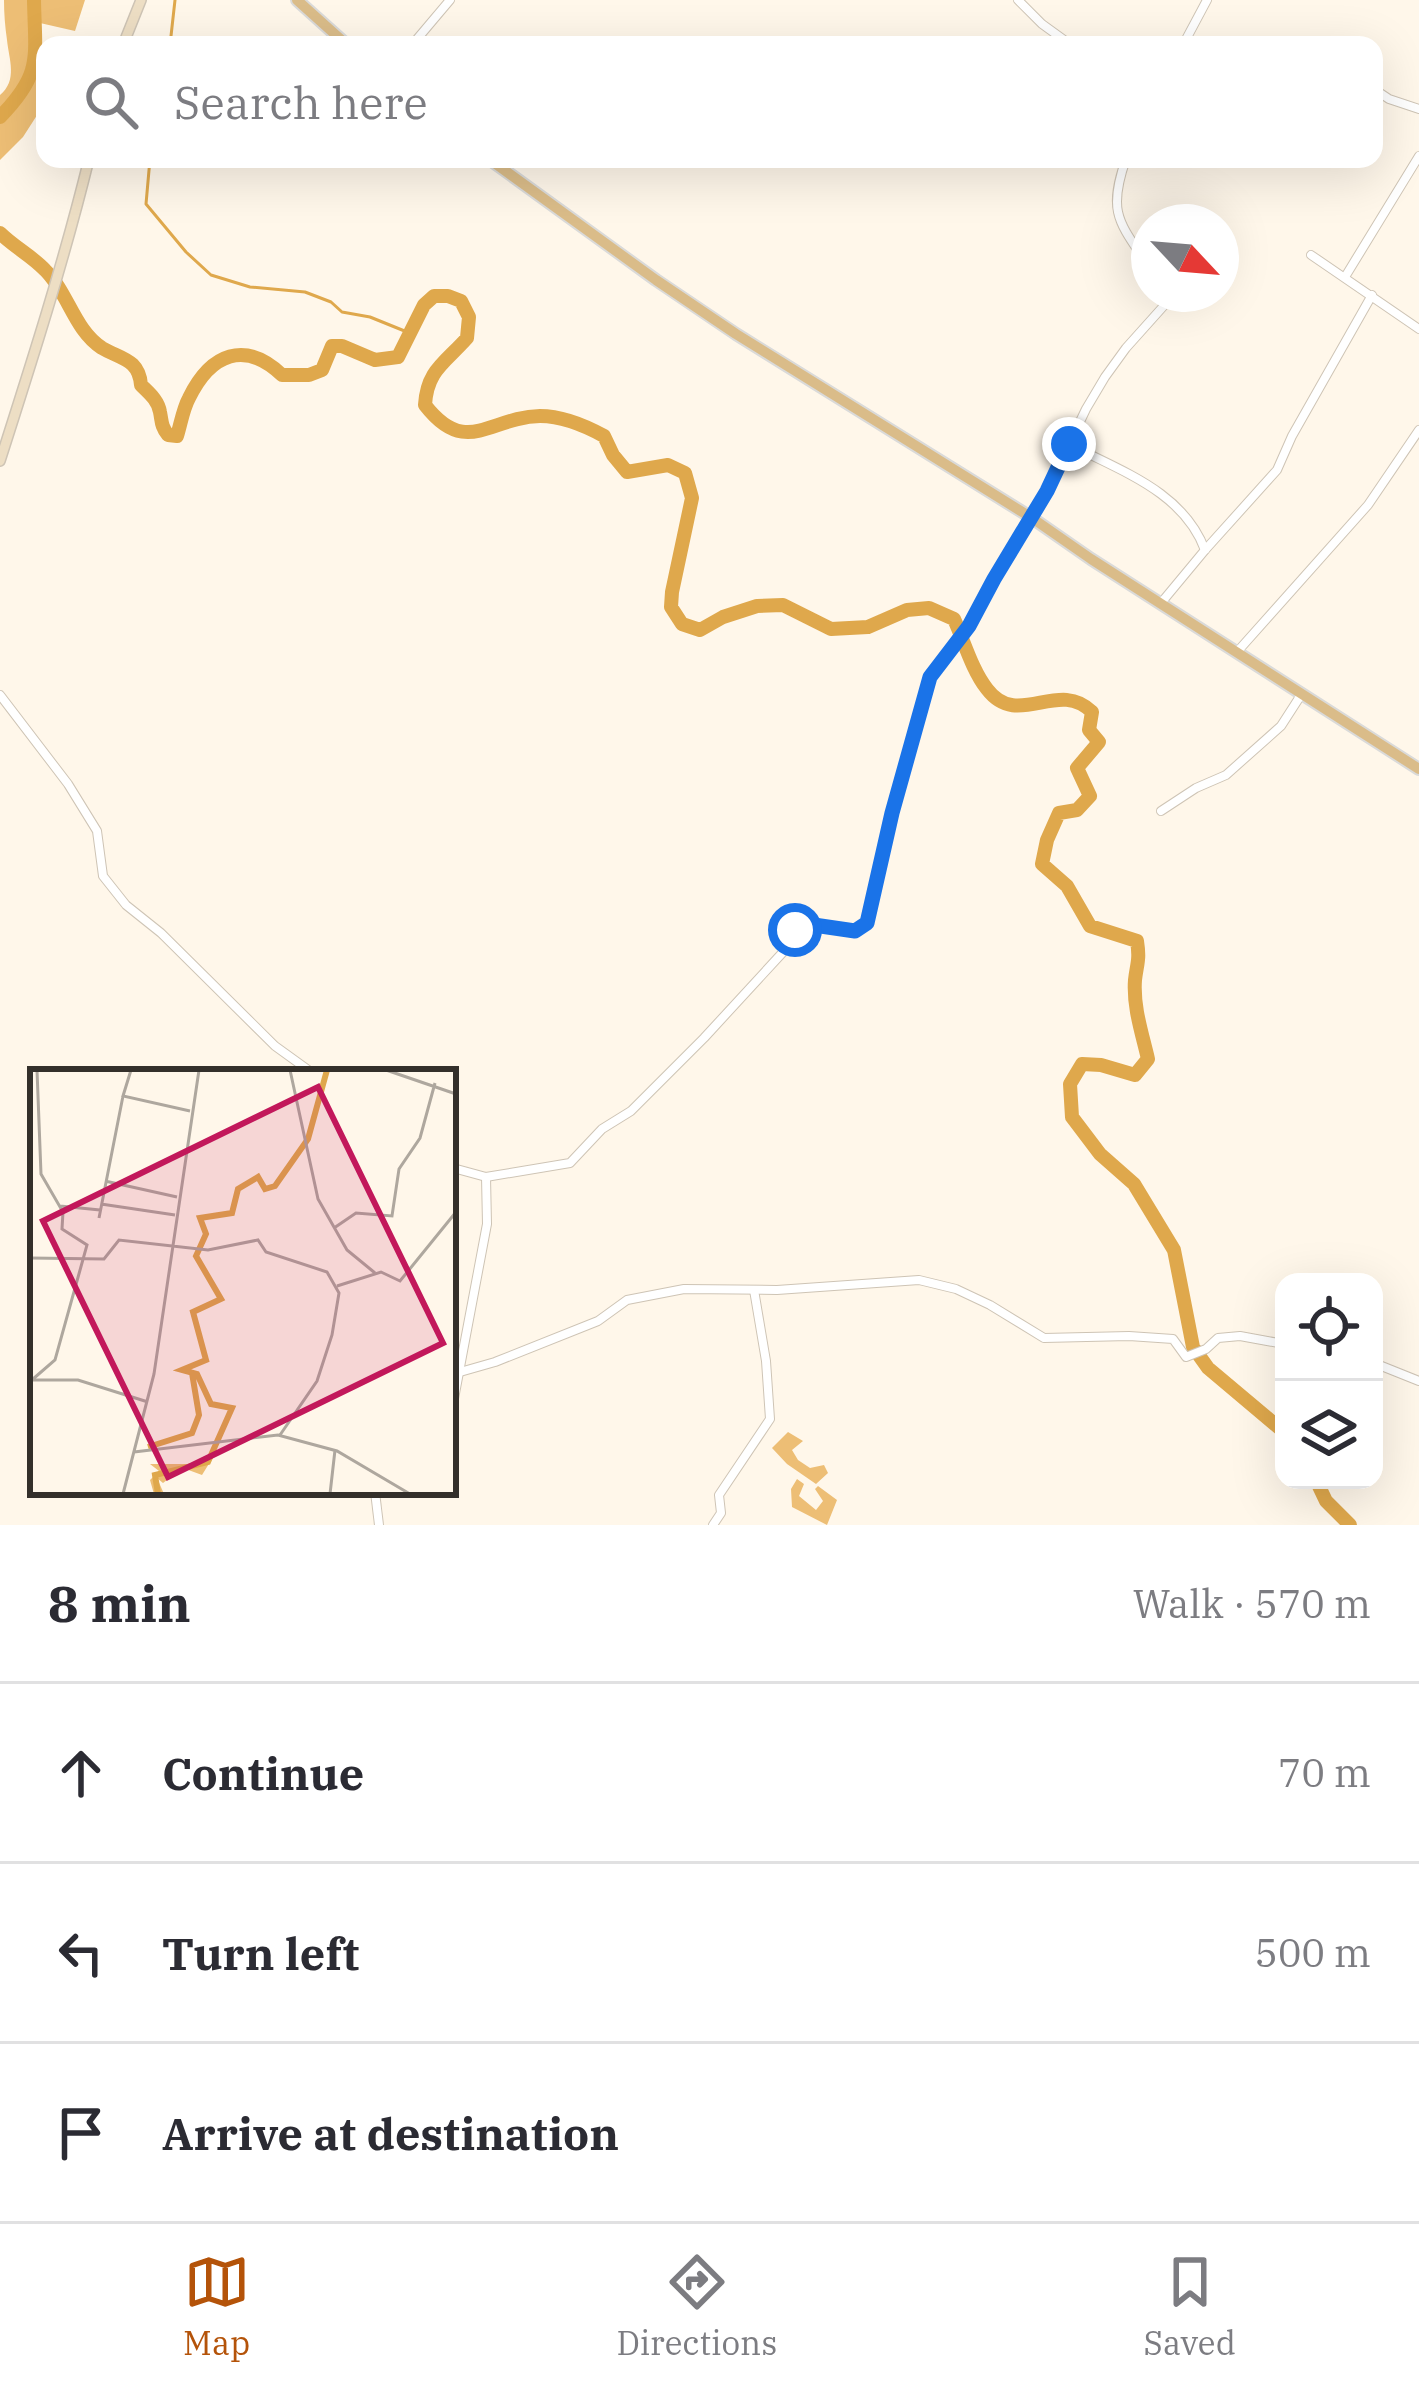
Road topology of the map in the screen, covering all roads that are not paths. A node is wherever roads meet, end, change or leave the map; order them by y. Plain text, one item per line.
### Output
1 (141, 0) edge
2 (297, 0) edge
3 (450, 0) edge
4 (1018, 0) edge
5 (1207, 0) edge
6 (127, 36) edge
7 (337, 36) edge
8 (420, 36) edge
9 (1059, 36) edge
10 (1188, 36) edge
11 (1383, 95) edge
12 (1419, 109) edge
13 (1419, 156) edge
14 (87, 168) edge
15 (500, 168) edge
16 (1123, 168) edge
17 (1131, 239) edge
18 (1311, 255) dead end
19 (1345, 277) junction
20 (1372, 295) junction
21 (1159, 312) edge
22 (1419, 329) edge
23 (1419, 430) edge
24 (1069, 444) junction
25 (0, 461) edge
26 (1032, 518) junction
27 (1205, 550) junction
28 (1161, 603) junction
29 (1237, 652) junction
30 (0, 695) edge
31 (1301, 695) junction
32 (1419, 770) edge
33 (1161, 811) dead end
34 (307, 1069) edge
35 (456, 1169) edge
36 (486, 1177) junction
37 (754, 1290) junction
38 (1275, 1342) edge
39 (1383, 1367) edge
40 (460, 1372) junction
41 (1419, 1381) edge
42 (456, 1390) edge
43 (375, 1495) edge
44 (380, 1525) edge
45 (713, 1525) edge

1 - 6 street
2 - 7 main road
3 - 8 street
4 - 9 street
5 - 10 street
11 - 12 street
13 - 19 street
14 - 25 street
15 - 26 main road
16 - 17 street
18 - 19 street
19 - 20 street
20 - 22 street
20 - 27 street
21 - 24 street
23 - 29 street
24 - 26 street
24 - 27 street
26 - 28 main road
26 - 36 street
27 - 28 street
28 - 29 main road
29 - 31 main road
30 - 34 street
31 - 32 main road
31 - 33 street
35 - 36 street
36 - 40 street
37 - 38 street
37 - 40 street
37 - 45 street
39 - 41 street
40 - 42 street
43 - 44 street

